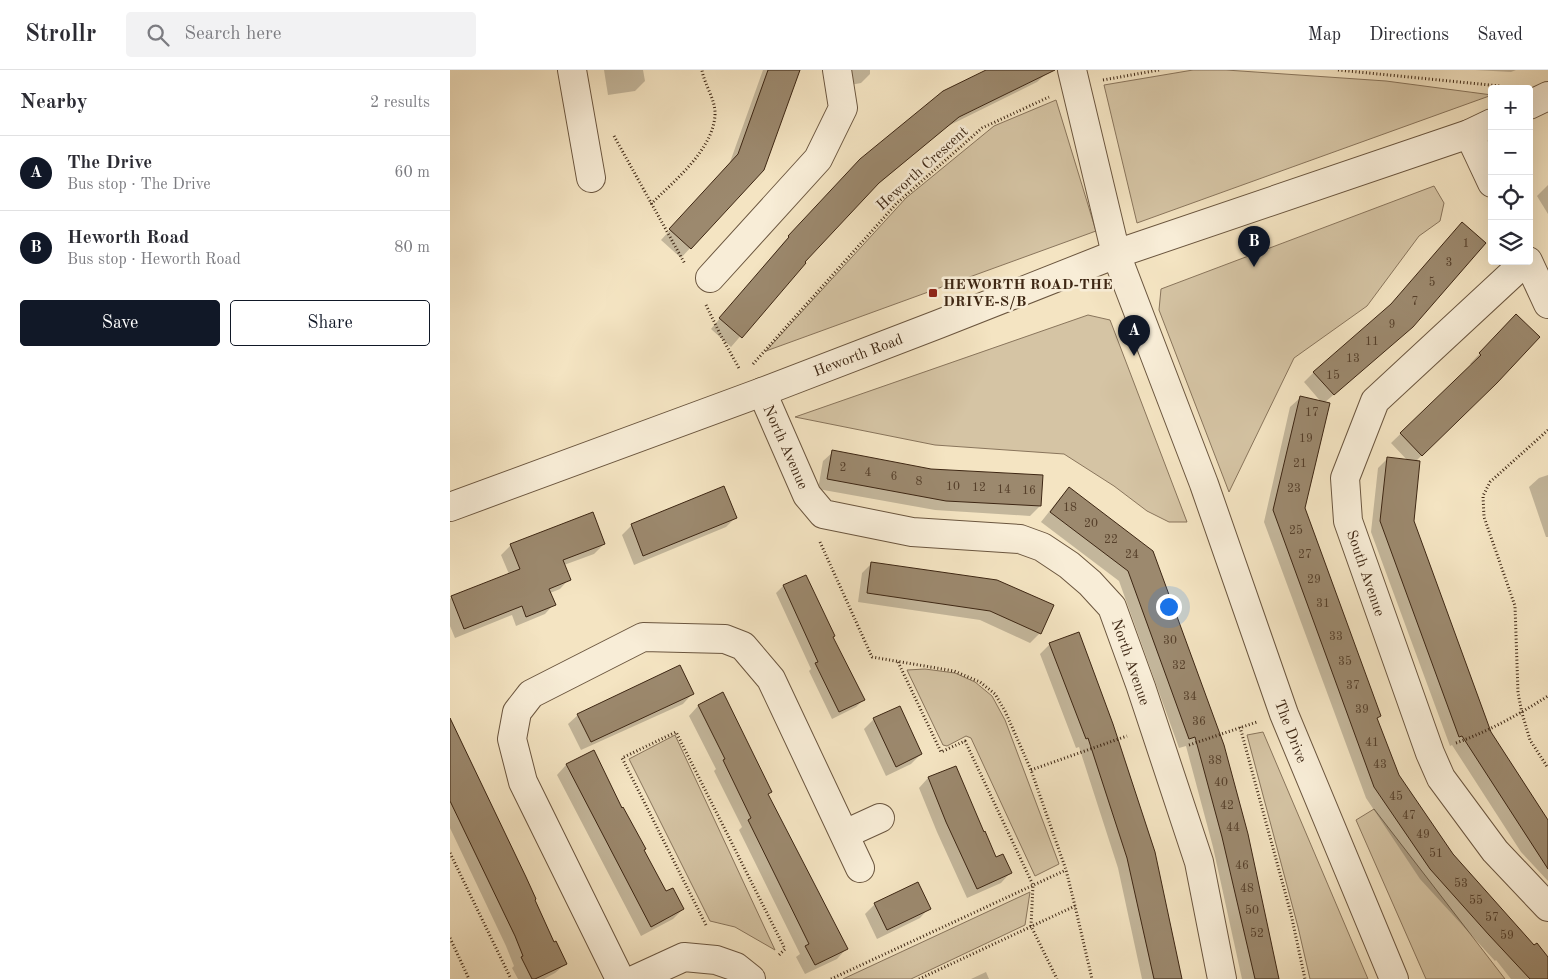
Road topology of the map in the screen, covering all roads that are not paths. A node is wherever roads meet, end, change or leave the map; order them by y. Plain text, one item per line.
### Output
1 (572, 70) edge
2 (837, 70) edge
3 (1074, 77) edge
4 (1548, 96) edge
5 (1533, 103) edge
6 (1480, 128) edge
7 (1490, 175) edge
8 (591, 178) dead end
9 (1116, 254) junction
10 (1523, 265) edge
11 (1529, 265) edge
12 (710, 278) road end
13 (1548, 304) edge
14 (758, 393) junction
15 (450, 507) edge
16 (880, 818) dead end
17 (845, 834) junction
18 (860, 868) dead end
19 (1548, 907) edge
20 (620, 979) edge
21 (636, 979) edge
22 (751, 979) edge
23 (1222, 979) edge
24 (1394, 979) edge

1 - 8 street
2 - 12 street
3 - 9 street, The Drive
4 - 5 street
6 - 7 street
6 - 9 street, Heworth Road
9 - 14 street, Heworth Road
9 - 24 street, The Drive
10 - 19 street, South Avenue
11 - 13 street
14 - 15 street, Heworth Road
14 - 23 street, North Avenue
16 - 17 street
17 - 18 street
17 - 20 street
21 - 22 street

